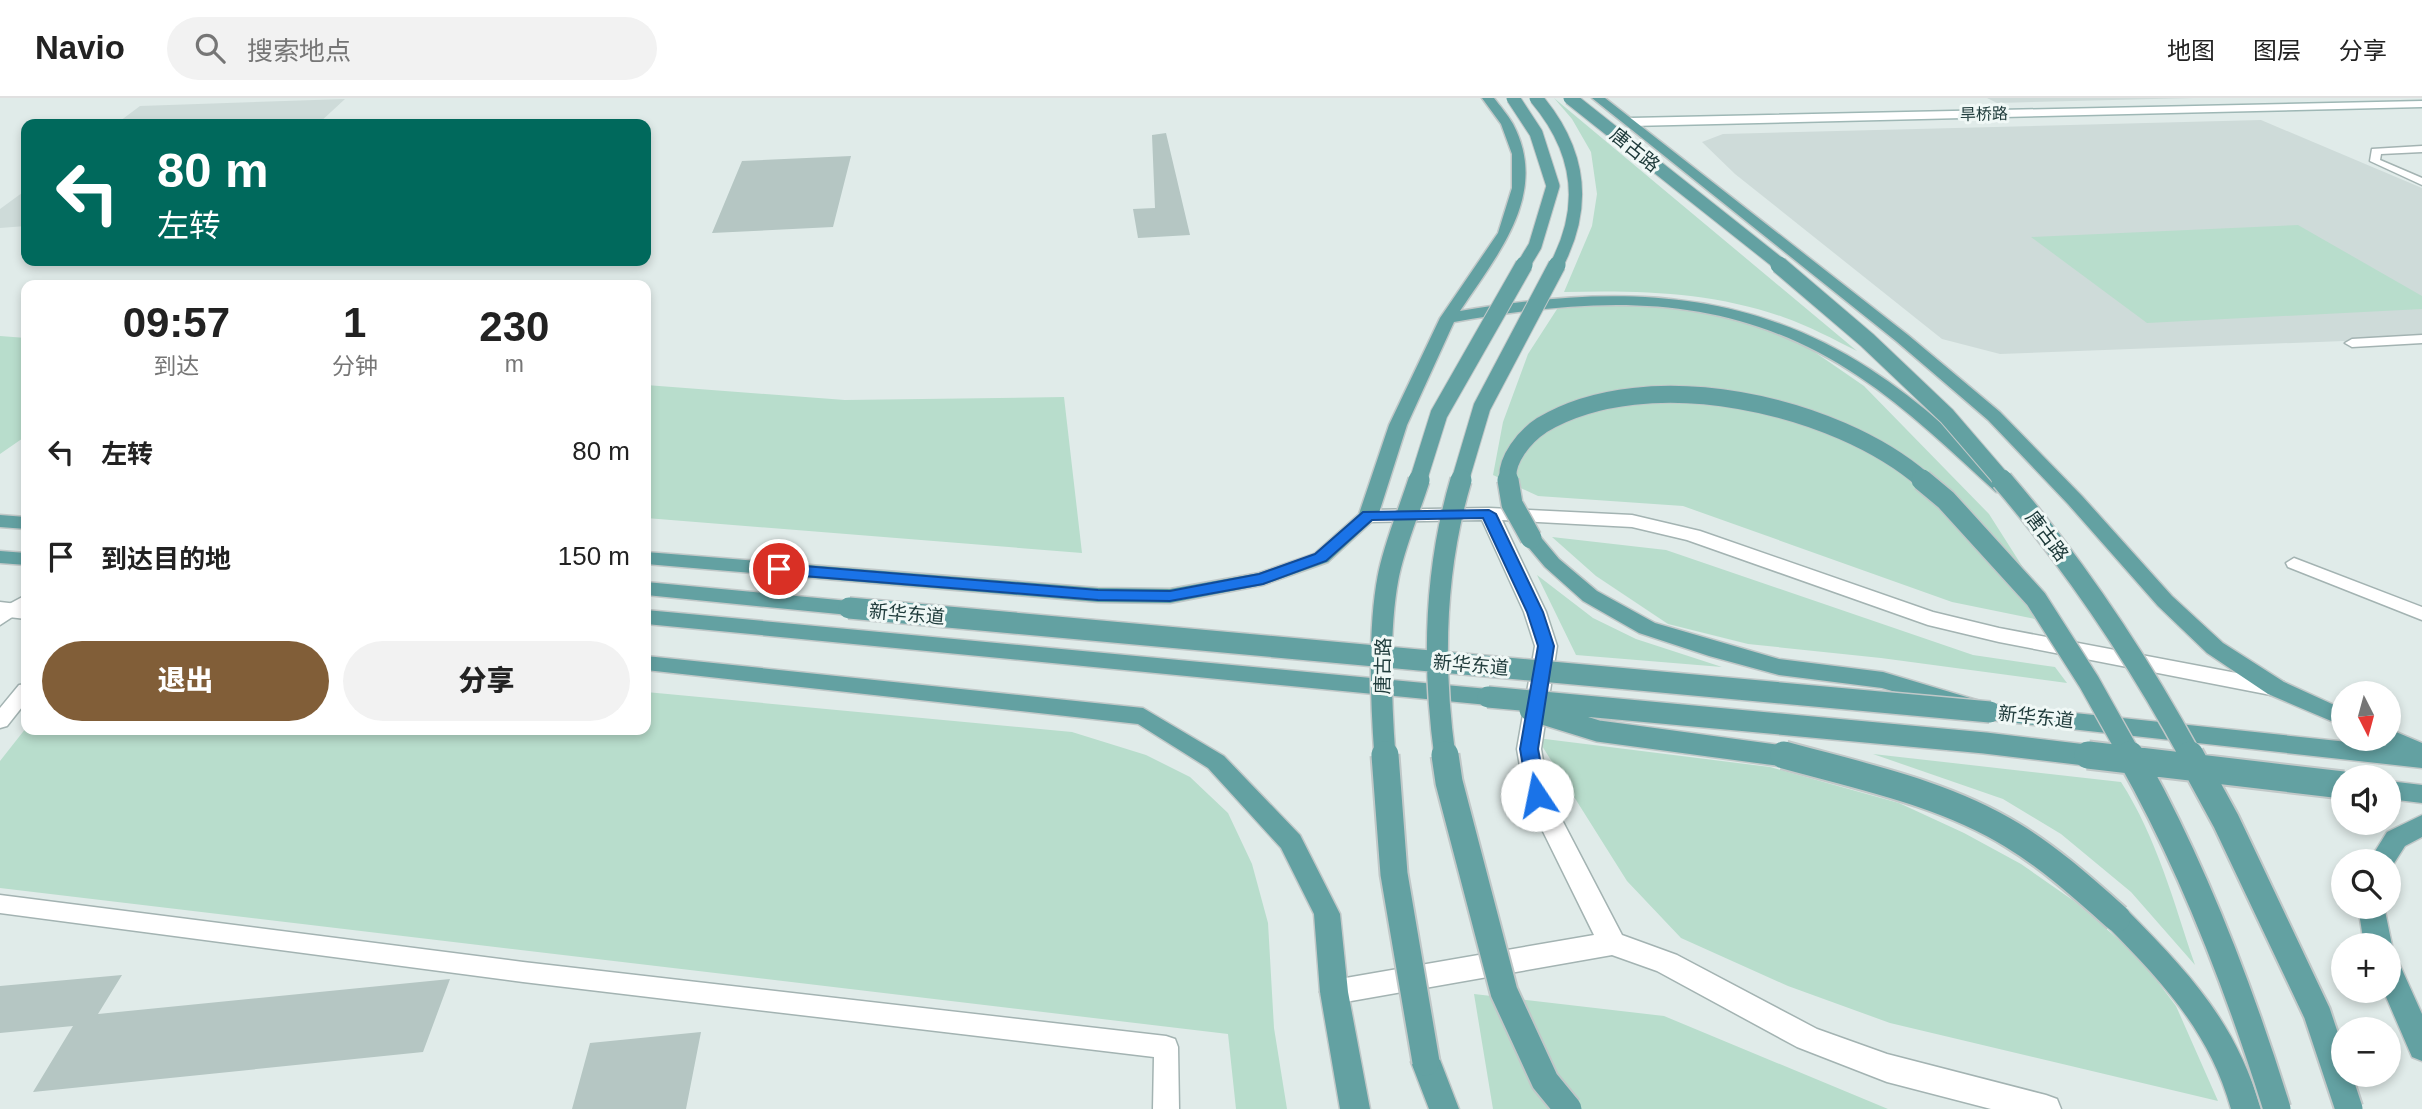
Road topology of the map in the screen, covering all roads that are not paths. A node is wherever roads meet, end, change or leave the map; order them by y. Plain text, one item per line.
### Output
1 (1488, 98) edge
2 (1513, 98) edge
3 (1536, 98) edge
4 (1570, 98) edge
5 (1598, 98) edge
6 (2422, 104) edge
7 (1631, 122) junction
8 (2422, 149) edge
9 (2422, 182) edge
10 (1448, 318) junction
11 (2422, 339) edge
12 (2352, 342) dead end
13 (2028, 510) junction
14 (1489, 514) junction
15 (1368, 516) junction
16 (0, 521) edge
17 (21, 523) edge
18 (0, 557) edge
19 (651, 558) edge
20 (21, 559) edge
21 (2294, 564) dead end
22 (651, 588) edge
23 (2422, 614) edge
24 (651, 617) edge
25 (651, 664) edge
26 (2276, 688) junction
27 (21, 696) edge
28 (1488, 697) junction
29 (1990, 712) junction
30 (2331, 713) edge
31 (0, 721) edge
32 (2401, 743) edge
33 (2422, 752) edge
34 (2422, 759) edge
35 (2331, 784) edge
36 (2401, 791) edge
37 (2422, 794) edge
38 (2422, 825) edge
39 (2390, 849) edge
40 (0, 904) edge
41 (1612, 943) junction
42 (1334, 992) junction
43 (2401, 999) edge
44 (2422, 1048) edge
45 (1426, 1062) junction
46 (1166, 1109) edge
47 (1355, 1109) edge
48 (1433, 1109) edge
49 (1444, 1109) edge
50 (1568, 1109) edge
51 (2046, 1109) edge
52 (2246, 1109) edge
53 (2277, 1109) edge
54 (2349, 1109) edge

1 - 10 main road
2 - 45 main road, 唐古路, bridge
3 - 50 main road, bridge
4 - 13 main road, 唐古路, bridge
5 - 7 main road
6 - 7 street, 旱桥路
7 - 26 main road
8 - 9 lane
10 - 13 main road
10 - 15 main road
11 - 12 lane
13 - 54 main road, 唐古路, bridge
14 - 15 street
14 - 26 street
14 - 41 street
15 - 19 main road
16 - 17 main road
18 - 20 main road
21 - 23 lane
22 - 29 main road, 新华东道, bridge
24 - 28 main road, 新华东道, bridge
25 - 42 main road
26 - 30 main road
27 - 31 lane
28 - 35 main road, 新华东道, bridge
28 - 52 main road, bridge
29 - 34 main road, 新华东道, bridge
29 - 53 main road, bridge
32 - 33 main road
36 - 37 main road
38 - 39 main road
40 - 46 lane
41 - 42 street
41 - 51 street
42 - 47 main road
43 - 44 main road
45 - 48 main road, 唐古路
45 - 49 main road

